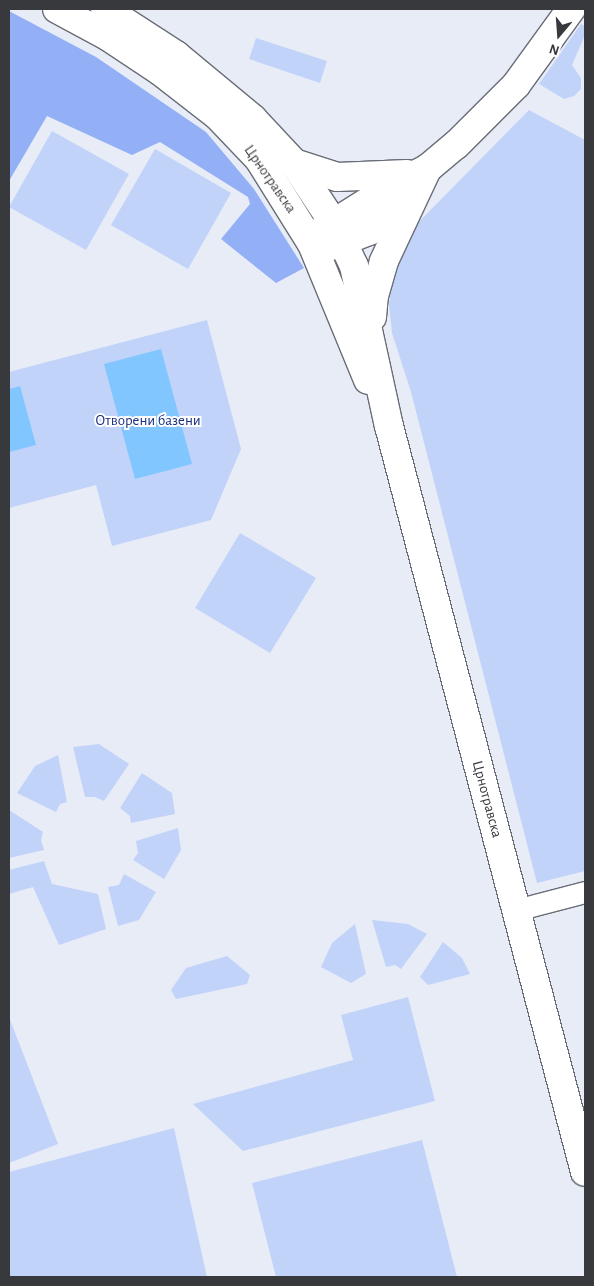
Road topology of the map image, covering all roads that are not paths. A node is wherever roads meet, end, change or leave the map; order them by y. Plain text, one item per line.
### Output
1 (57, 9) edge
2 (105, 9) edge
3 (571, 9) edge
4 (294, 163) junction
5 (427, 170) junction
6 (339, 233) junction
7 (312, 244) junction
8 (371, 334) junction
9 (389, 426) junction
10 (585, 892) edge
11 (516, 910) junction
12 (585, 1172) edge

1 - 7 main road, Црнотравска
2 - 4 main road, Црнотравска
3 - 5 main road
4 - 5 main road
4 - 6 main road, Црнотравска
5 - 6 main road
5 - 8 main road
6 - 7 main road
6 - 8 main road, Црнотравска
7 - 9 main road, Црнотравска
8 - 9 main road, Црнотравска
9 - 11 main road, Црнотравска
10 - 11 street
11 - 12 main road, Црнотравска

